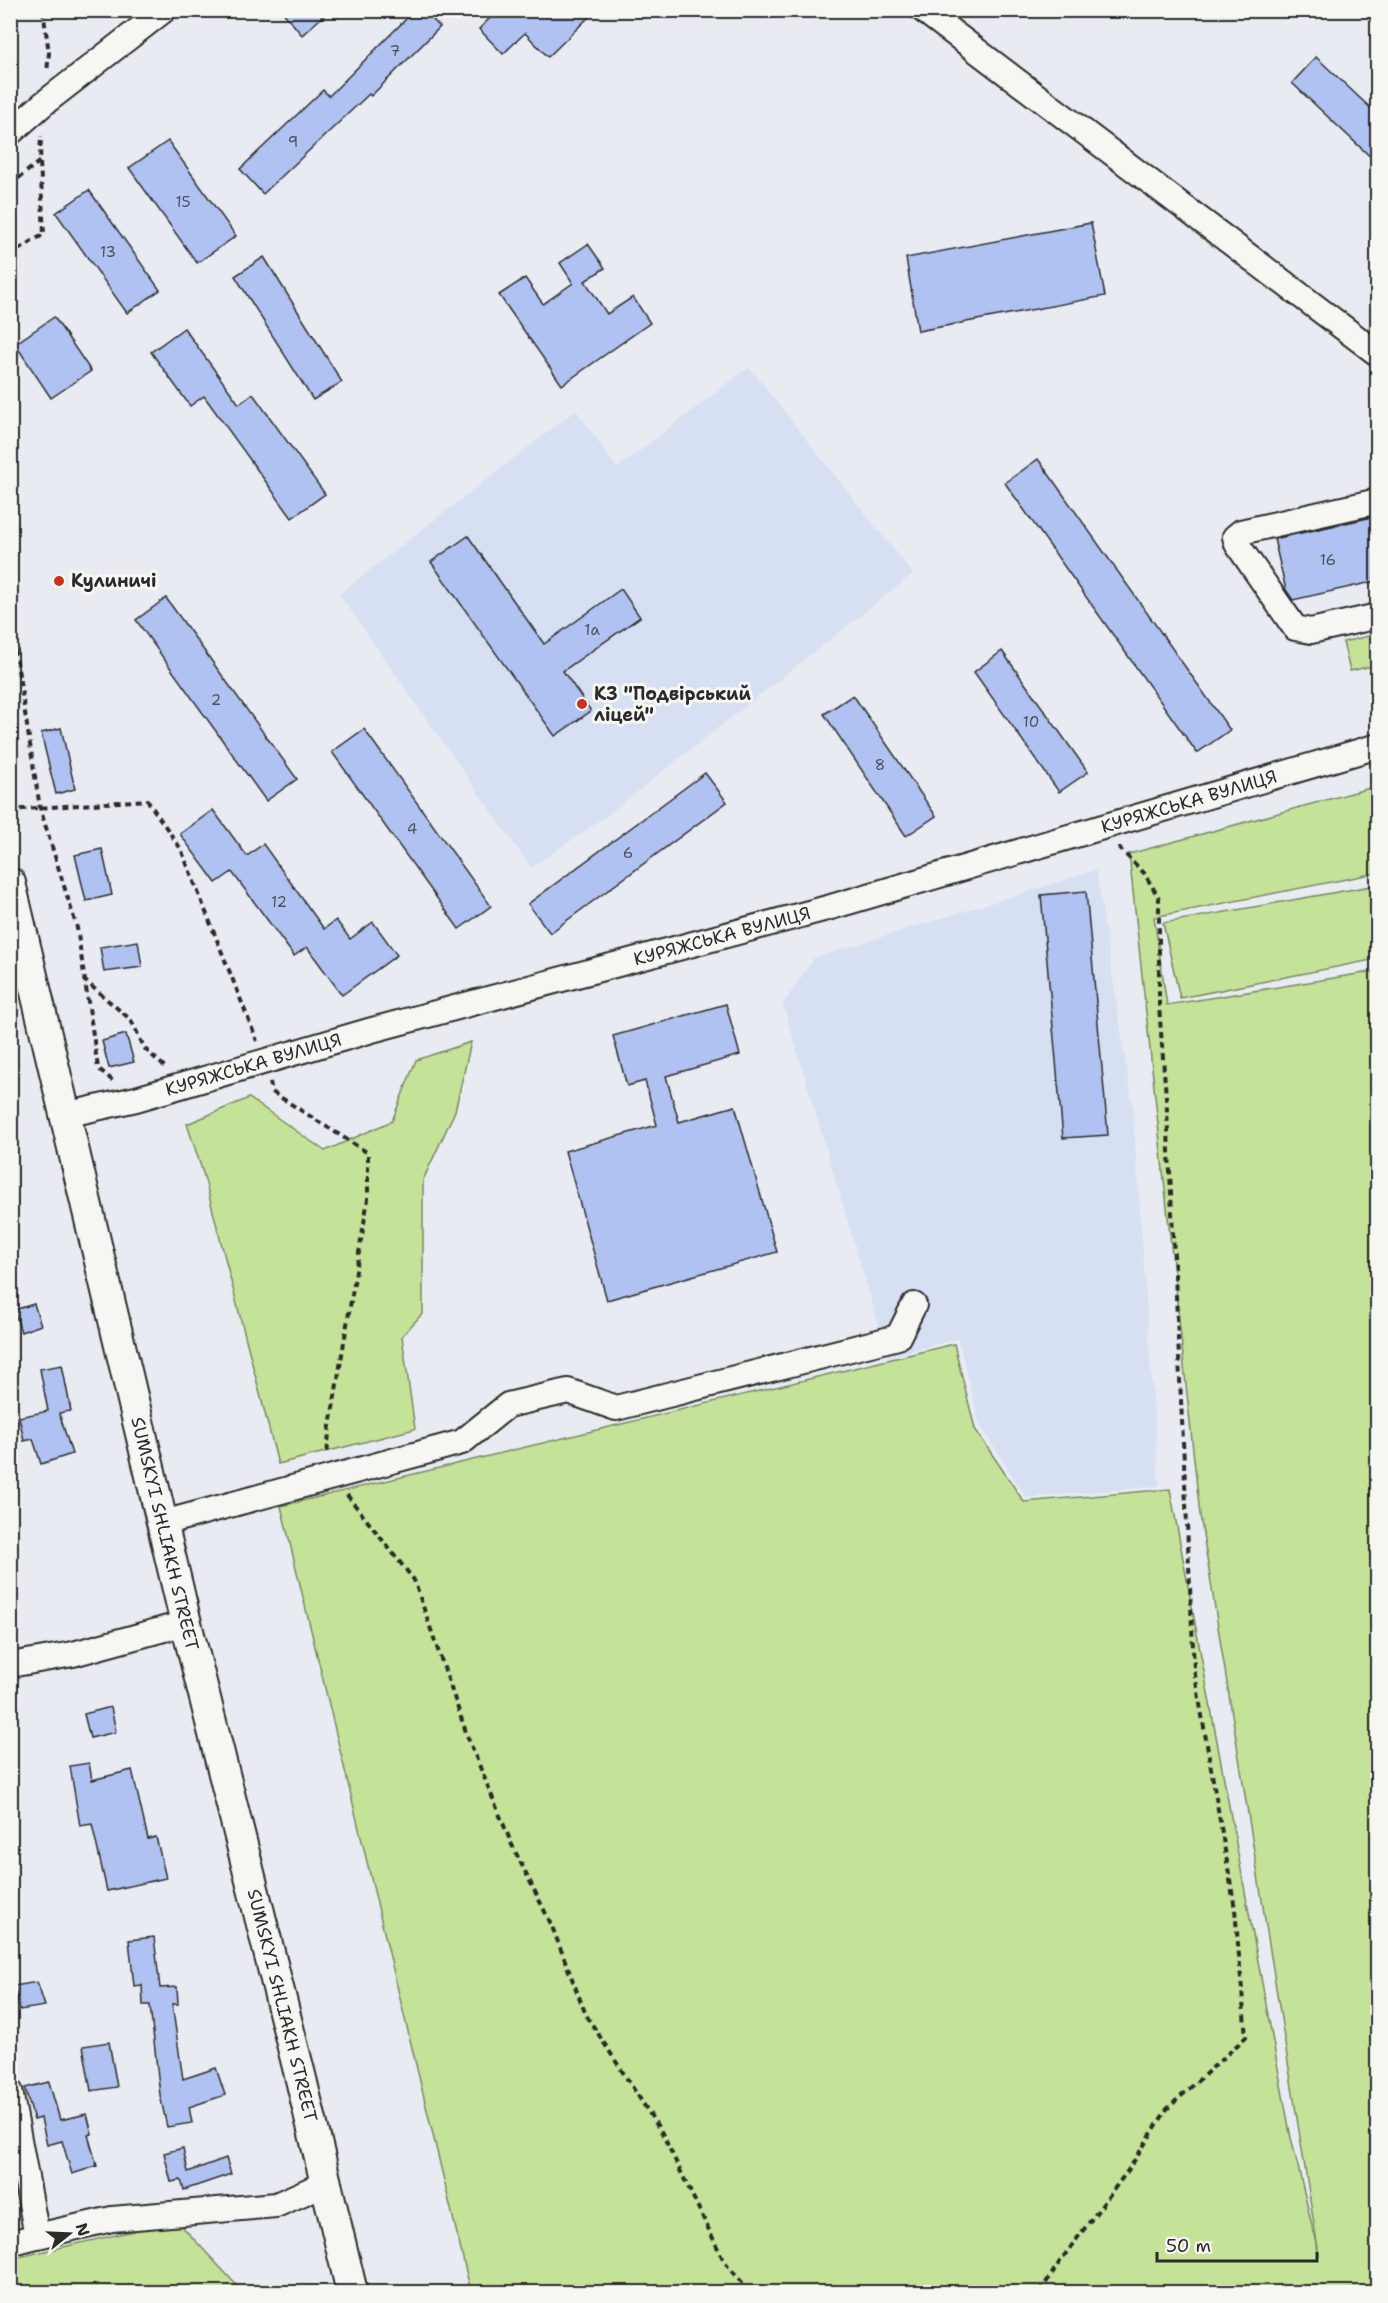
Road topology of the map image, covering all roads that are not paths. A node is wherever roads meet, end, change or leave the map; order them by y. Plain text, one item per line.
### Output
1 (164, 10) edge
2 (923, 10) edge
3 (10, 133) edge
4 (1377, 354) edge
5 (1377, 501) edge
6 (1377, 616) edge
7 (1377, 746) edge
8 (10, 884) edge
9 (65, 1115) junction
10 (914, 1305) dead end
11 (163, 1522) junction
12 (186, 1623) junction
13 (10, 1665) edge
14 (10, 2091) edge
15 (326, 2182) junction
16 (37, 2236) junction
17 (10, 2243) edge
18 (352, 2292) edge

1 - 3 street
2 - 4 street
5 - 6 street
7 - 9 street, КУРЯЖСЬКА ВУЛИЦЯ
8 - 9 main road, SUMSKYI SHLIAKH STREET
9 - 11 main road, SUMSKYI SHLIAKH STREET
10 - 11 street
11 - 12 main road, SUMSKYI SHLIAKH STREET
12 - 13 street
12 - 15 main road, SUMSKYI SHLIAKH STREET
14 - 16 street
15 - 16 street
15 - 18 main road, SUMSKYI SHLIAKH STREET
16 - 17 street

